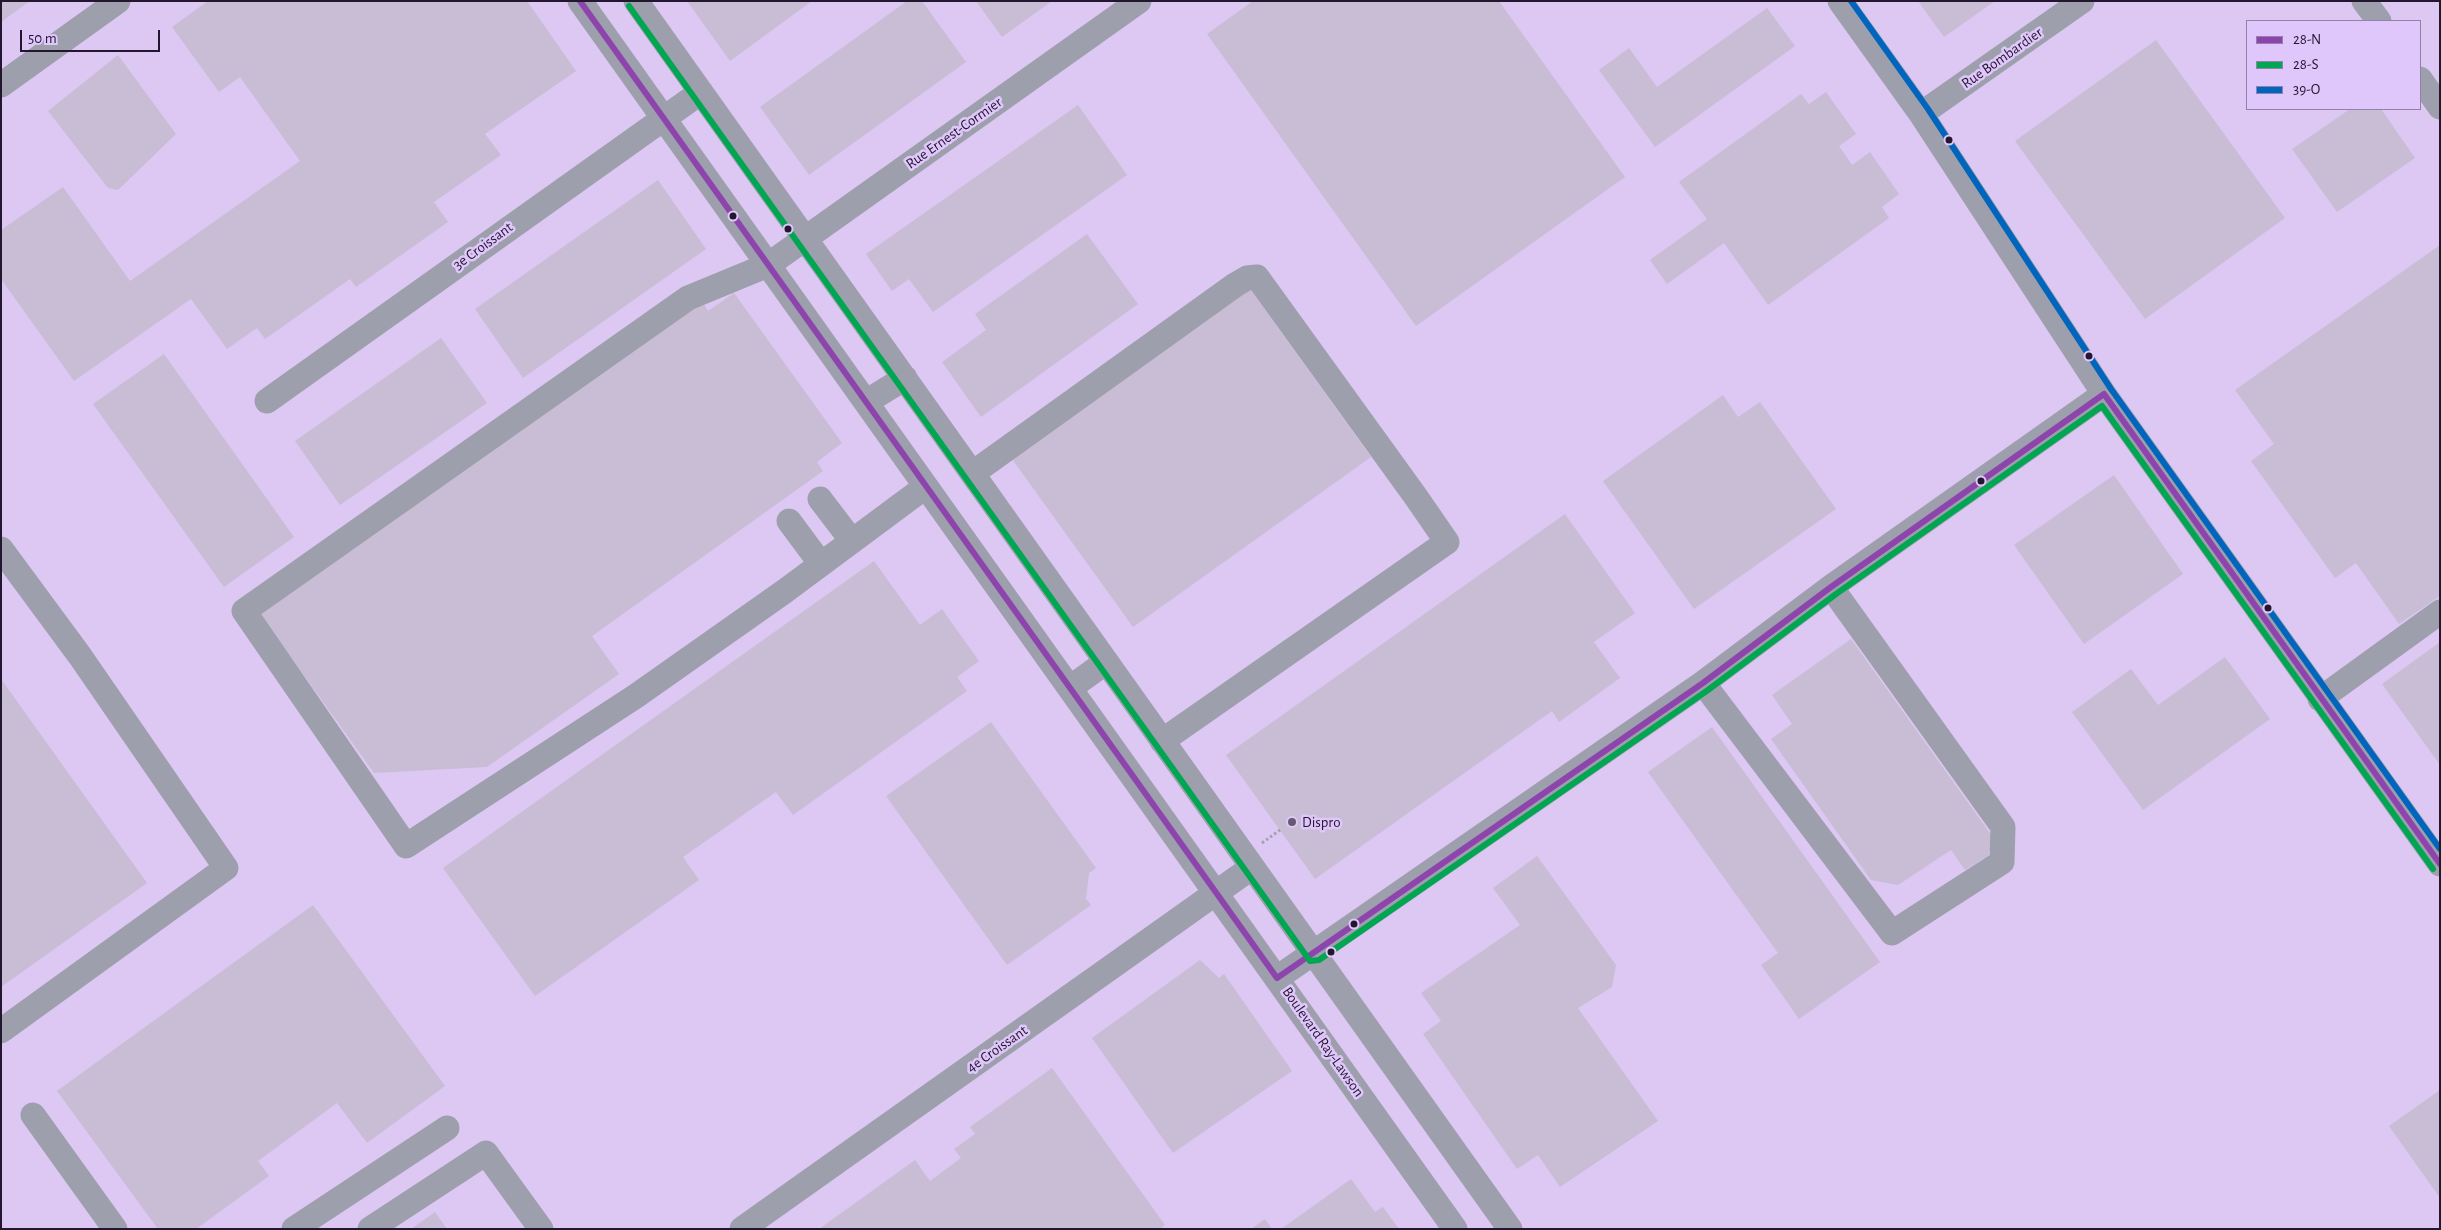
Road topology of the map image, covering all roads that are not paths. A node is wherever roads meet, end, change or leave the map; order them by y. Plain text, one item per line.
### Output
1 (580, 1) edge
2 (636, 1) edge
3 (1139, 1) edge
4 (1840, 1) edge
5 (2082, 1) edge
6 (2364, 1) edge
7 (101, 6) edge
8 (2378, 20) edge
9 (2421, 80) edge
10 (1, 84) edge
11 (700, 92) junction
12 (2440, 107) edge
13 (1921, 114) junction
14 (664, 118) junction
15 (804, 239) junction
16 (768, 264) junction
17 (904, 378) junction
18 (2104, 394) junction
19 (267, 401) dead end
20 (866, 402) junction
21 (973, 473) junction
22 (925, 487) junction
23 (820, 499) dead end
24 (789, 521) dead end
25 (852, 541) junction
26 (1, 549) edge
27 (821, 564) junction
28 (1831, 587) junction
29 (2440, 612) edge
30 (1106, 662) junction
31 (1703, 683) junction
32 (1070, 688) junction
33 (2320, 699) junction
34 (1162, 741) junction
35 (2440, 864) edge
36 (1251, 868) junction
37 (1216, 892) junction
38 (1314, 953) junction
39 (1277, 978) junction
40 (1, 1031) edge
41 (33, 1115) dead end
42 (447, 1128) dead end
43 (115, 1229) edge
44 (294, 1229) edge
45 (370, 1229) edge
46 (541, 1229) edge
47 (742, 1229) edge
48 (1455, 1229) edge
49 (1510, 1229) edge

1 - 14 street, Boulevard Ray-Lawson
2 - 11 street
3 - 15 street, Rue Ernest-Cormier
4 - 13 street
5 - 13 street, Rue Bombardier
6 - 8 street
7 - 10 street
9 - 12 street
11 - 14 street, 3e Croissant
11 - 15 street
13 - 18 street
14 - 16 street, Boulevard Ray-Lawson
14 - 19 street, 3e Croissant
15 - 16 street, Rue Ernest-Cormier
15 - 17 street
16 - 20 street, Boulevard Ray-Lawson
16 - 27 street, Rue Ernest-Cormier
17 - 20 street
17 - 21 street
18 - 28 street
18 - 33 street
20 - 22 street, Boulevard Ray-Lawson
21 - 30 street
21 - 34 street
22 - 25 street
22 - 32 street, Boulevard Ray-Lawson
23 - 25 street
24 - 27 street
25 - 27 street
26 - 40 street
28 - 31 street
28 - 31 street
29 - 33 street
30 - 32 street
30 - 34 street
31 - 38 street
32 - 37 street, Boulevard Ray-Lawson
33 - 35 street
34 - 36 street
36 - 37 street, 4e Croissant
36 - 38 street
37 - 39 street, Boulevard Ray-Lawson
37 - 47 street, 4e Croissant
38 - 39 street
38 - 49 street
39 - 48 street, Boulevard Ray-Lawson
41 - 43 street
42 - 44 street
45 - 46 street

